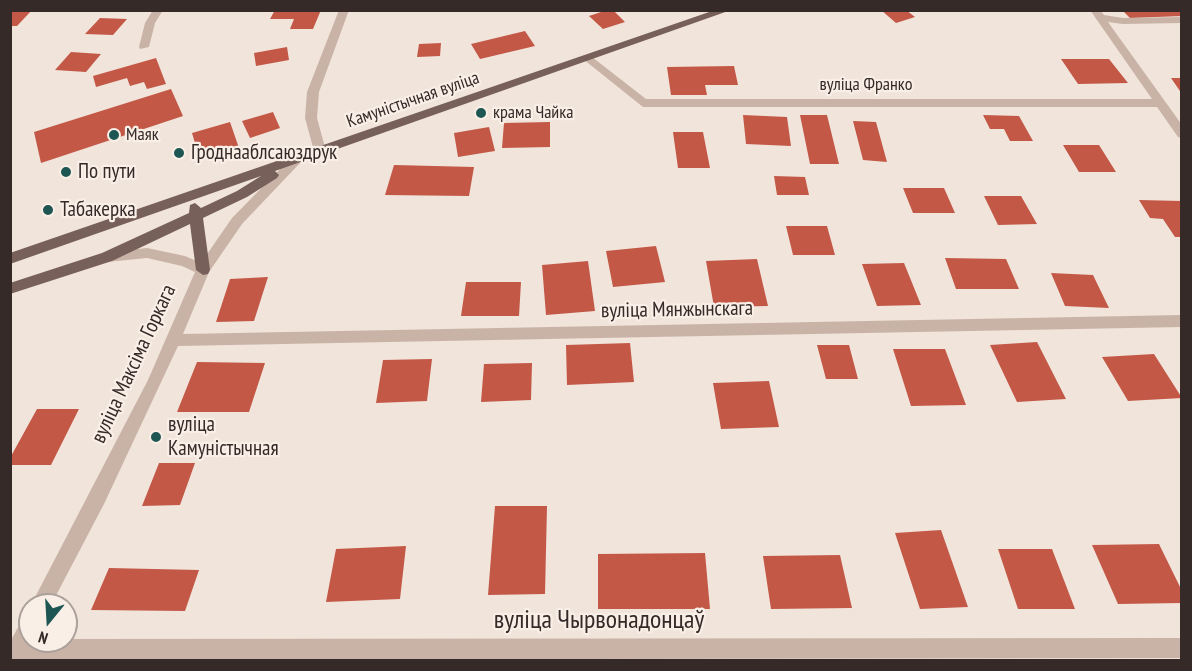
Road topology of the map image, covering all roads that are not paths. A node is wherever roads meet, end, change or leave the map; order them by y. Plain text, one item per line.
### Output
1 (158, 10) edge
2 (344, 10) edge
3 (726, 10) edge
4 (1099, 14) edge
5 (1182, 20) edge
6 (144, 47) dead end
7 (588, 59) junction
8 (1160, 103) junction
9 (1182, 134) edge
10 (320, 151) junction
11 (296, 160) junction
12 (192, 196) junction
13 (197, 216) junction
14 (107, 257) junction
15 (10, 259) edge
16 (203, 270) junction
17 (10, 289) edge
18 (1182, 321) edge
19 (173, 340) junction
20 (47, 593) edge
21 (1182, 648) edge
22 (15, 655) edge

1 - 6 street
2 - 10 street
3 - 7 main road, Камуністычная вуліца
4 - 5 street
4 - 8 street
7 - 8 street, вуліца Франко
7 - 10 main road, Камуністычная вуліца
8 - 9 street
10 - 11 main road, Камуністычная вуліца
11 - 12 main road, Камуністычная вуліца
11 - 13 main road
11 - 16 street, вуліца Максіма Горкага
12 - 13 main road
12 - 15 main road, Камуністычная вуліца
13 - 14 main road
13 - 16 main road
14 - 16 street
14 - 17 main road
16 - 19 street, вуліца Максіма Горкага
18 - 19 street, вуліца Мянжынскага
19 - 20 street, вуліца Максіма Горкага
21 - 22 street, вуліца Чырвонадонцаў

